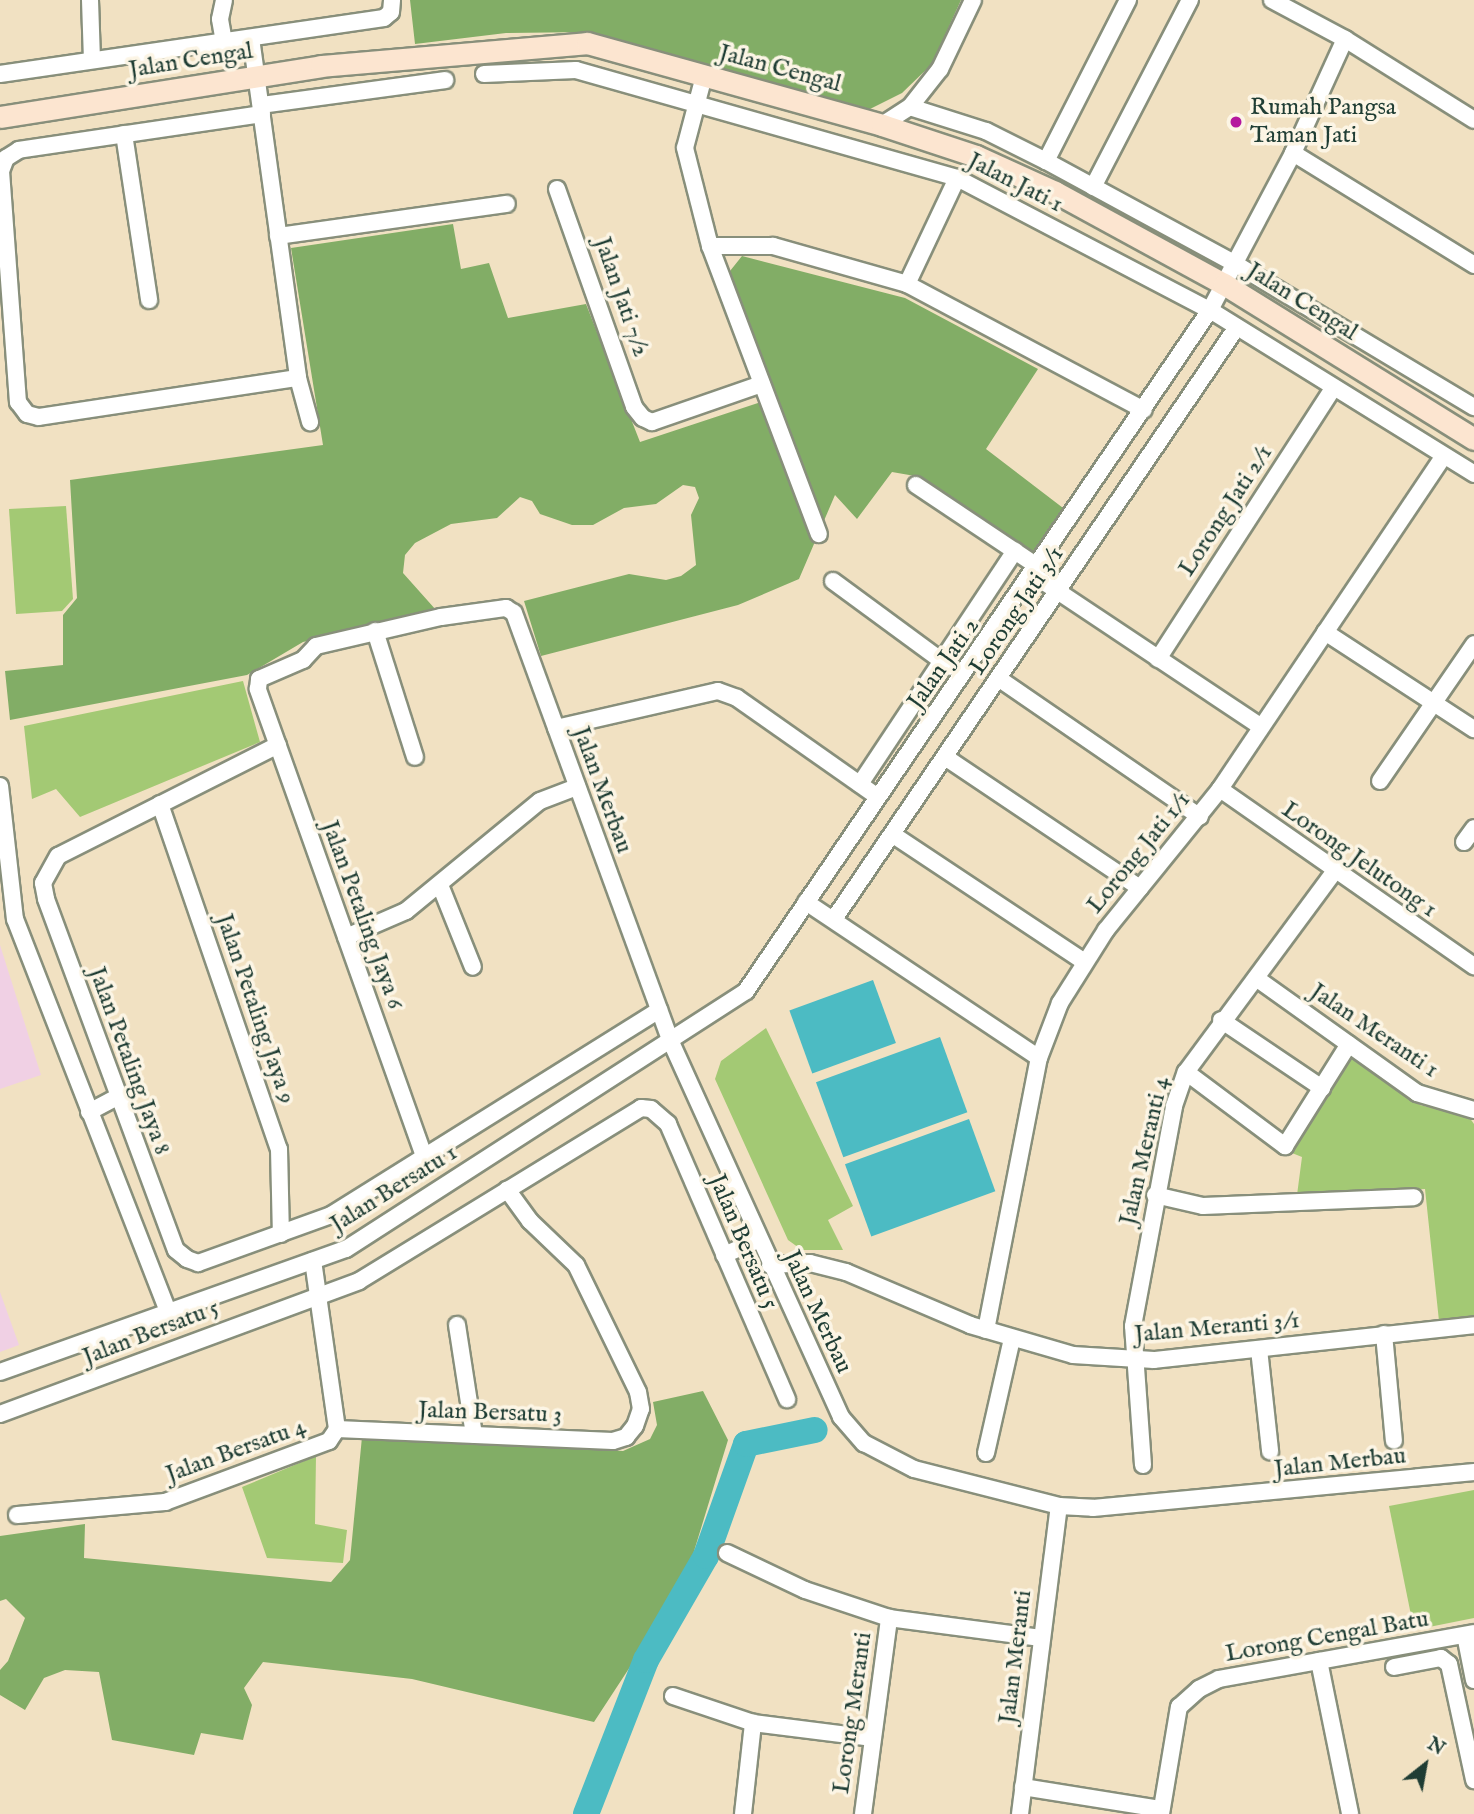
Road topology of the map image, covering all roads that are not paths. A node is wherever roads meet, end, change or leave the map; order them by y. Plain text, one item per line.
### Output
1 (90, 0) edge
2 (224, 0) edge
3 (973, 0) edge
4 (1128, 0) edge
5 (1190, 0) edge
6 (1272, 0) edge
7 (392, 6) edge
8 (251, 38) junction
9 (1345, 39) junction
10 (224, 42) junction
11 (92, 60) junction
12 (0, 74) edge
13 (484, 74) dead end
14 (704, 76) junction
15 (258, 77) junction
16 (445, 80) dead end
17 (697, 106) junction
18 (910, 107) junction
19 (261, 110) junction
20 (0, 117) edge
21 (1474, 120) edge
22 (882, 125) junction
23 (124, 134) junction
24 (1293, 153) junction
25 (1046, 161) junction
26 (957, 178) junction
27 (1093, 187) junction
28 (557, 189) dead end
29 (507, 204) dead end
30 (278, 236) junction
31 (710, 246) junction
32 (1234, 263) junction
33 (1474, 265) edge
34 (907, 284) junction
35 (1224, 284) junction
36 (149, 300) dead end
37 (1210, 310) junction
38 (1237, 327) junction
39 (298, 378) junction
40 (762, 384) junction
41 (1333, 389) junction
42 (1474, 407) edge
43 (1144, 410) junction
44 (310, 422) dead end
45 (1474, 439) edge
46 (1444, 456) junction
47 (1474, 474) edge
48 (916, 485) dead end
49 (819, 534) dead end
50 (1015, 551) junction
51 (1035, 570) junction
52 (833, 582) dead end
53 (1058, 591) junction
54 (375, 631) junction
55 (1325, 632) junction
56 (1474, 644) edge
57 (1158, 659) junction
58 (943, 662) junction
59 (964, 676) junction
60 (999, 678) junction
61 (1436, 703) junction
62 (1261, 727) junction
63 (556, 728) junction
64 (1474, 729) edge
65 (278, 745) junction
66 (415, 757) dead end
67 (945, 757) junction
68 (1380, 781) dead end
69 (860, 784) junction
70 (0, 786) edge
71 (577, 787) junction
72 (1220, 789) junction
73 (878, 797) junction
74 (160, 804) junction
75 (1200, 817) junction
76 (1474, 828) edge
77 (892, 834) junction
78 (1464, 842) dead end
79 (1334, 872) junction
80 (440, 884) junction
81 (1140, 888) junction
82 (806, 902) junction
83 (834, 919) junction
84 (346, 937) junction
85 (1083, 961) junction
86 (1474, 966) edge
87 (472, 967) dead end
88 (1255, 978) junction
89 (659, 1010) junction
90 (1221, 1020) junction
91 (671, 1042) junction
92 (1349, 1044) junction
93 (1039, 1058) junction
94 (1186, 1072) junction
95 (1322, 1088) junction
96 (117, 1097) junction
97 (1474, 1110) edge
98 (89, 1112) junction
99 (424, 1156) junction
100 (507, 1189) junction
101 (1154, 1195) junction
102 (1414, 1197) dead end
103 (281, 1234) junction
104 (758, 1240) junction
105 (724, 1255) junction
106 (313, 1261) junction
107 (770, 1265) junction
108 (318, 1295) junction
109 (168, 1312) junction
110 (457, 1325) dead end
111 (1474, 1325) edge
112 (986, 1330) junction
113 (1384, 1335) junction
114 (1012, 1339) junction
115 (1259, 1349) junction
116 (1136, 1361) junction
117 (0, 1372) edge
118 (787, 1399) dead end
119 (0, 1414) edge
120 (337, 1429) junction
121 (474, 1435) junction
122 (1394, 1441) dead end
123 (1270, 1451) dead end
124 (986, 1453) dead end
125 (1143, 1465) dead end
126 (1474, 1472) edge
127 (1059, 1506) junction
128 (18, 1514) dead end
129 (727, 1553) dead end
130 (889, 1618) junction
131 (1470, 1634) edge
132 (1041, 1638) junction
133 (1319, 1661) junction
134 (1394, 1667) dead end
135 (1474, 1680) edge
136 (673, 1696) dead end
137 (754, 1723) junction
138 (871, 1738) junction
139 (1474, 1780) edge
140 (1023, 1787) junction
141 (1161, 1811) edge
142 (743, 1814) edge
143 (863, 1814) edge
144 (1020, 1814) edge
145 (1350, 1814) edge

1 - 11 street
2 - 10 street
3 - 18 street
4 - 25 street
5 - 27 street
6 - 9 street
7 - 8 street
8 - 10 street
8 - 15 street
9 - 21 street
9 - 24 street
10 - 11 street
11 - 12 street
13 - 17 street, Jalan Jati 1
14 - 15 street, Jalan Cengal
14 - 17 street
14 - 22 street, Jalan Cengal
15 - 19 street
15 - 20 street, Jalan Cengal
16 - 19 street
17 - 26 street, Jalan Jati 1
17 - 31 street
18 - 22 street
18 - 25 street
19 - 23 street
19 - 30 street
22 - 35 street, Jalan Cengal
23 - 36 street
23 - 39 street
24 - 32 street
24 - 33 street
25 - 27 street
26 - 34 street
26 - 37 street, Jalan Jati 1
27 - 32 street
28 - 40 street, Jalan Jati 7/2
29 - 30 street
30 - 39 street
31 - 34 street
31 - 40 street
32 - 35 street
32 - 42 street
34 - 43 street
35 - 37 street, Jalan Jati 2
35 - 45 street, Jalan Cengal
37 - 38 street, Jalan Jati 1
37 - 43 street, Jalan Jati 2
38 - 41 street, Jalan Jati 1
38 - 53 street, Lorong Jati 3/1
39 - 44 street
40 - 49 street
41 - 46 street, Jalan Jati 1
41 - 57 street, Lorong Jati 2/1
43 - 51 street, Jalan Jati 2
46 - 47 street, Jalan Jati 1
46 - 55 street, Lorong Jati 1/1
48 - 50 street
50 - 51 street
50 - 58 street
51 - 53 street
51 - 59 street, Jalan Jati 2
52 - 58 street
53 - 57 street
53 - 60 street, Lorong Jati 3/1
54 - 63 street, Jalan Merbau
54 - 65 street, Jalan Petaling Jaya 6
54 - 66 street
55 - 61 street
55 - 62 street, Lorong Jati 1/1
56 - 61 street
57 - 62 street
58 - 59 street
58 - 69 street
59 - 73 street, Jalan Jati 2
60 - 67 street, Lorong Jati 3/1
60 - 75 street
61 - 64 street
61 - 68 street
62 - 72 street, Lorong Jati 1/1
63 - 69 street
63 - 71 street, Jalan Merbau
65 - 74 street
65 - 84 street, Jalan Petaling Jaya 6
67 - 77 street, Lorong Jati 3/1
67 - 81 street
69 - 73 street
70 - 98 street
71 - 80 street
71 - 89 street, Jalan Merbau
72 - 75 street, Lorong Jati 1/1
72 - 79 street, Lorong Jelutong 1
73 - 82 street, Jalan Jati 2
74 - 96 street, Jalan Petaling Jaya 8
74 - 103 street, Jalan Petaling Jaya 9
75 - 81 street, Lorong Jati 1/1
76 - 78 street
77 - 83 street, Lorong Jati 3/1
77 - 85 street
79 - 86 street, Lorong Jelutong 1
79 - 88 street, Jalan Meranti 4
80 - 84 street
80 - 87 street
81 - 85 street, Lorong Jati 1/1
82 - 83 street
82 - 91 street, Jalan Jati 2
83 - 93 street
84 - 99 street, Jalan Petaling Jaya 6
85 - 93 street, Lorong Jati 1/1
88 - 90 street, Jalan Meranti 4
88 - 92 street, Jalan Meranti 1
89 - 91 street, Jalan Merbau
89 - 99 street
90 - 94 street, Jalan Meranti 4
90 - 95 street
91 - 104 street, Jalan Merbau
91 - 106 street, Jalan Bersatu 1
92 - 95 street
92 - 97 street, Jalan Meranti 1
93 - 112 street, Lorong Jati 1/1
94 - 95 street
94 - 101 street, Jalan Meranti 4
96 - 98 street
96 - 103 street, Jalan Petaling Jaya 8
98 - 109 street
99 - 103 street
100 - 105 street, Jalan Bersatu 5
100 - 108 street, Jalan Bersatu 5
100 - 121 street, Jalan Bersatu 3
101 - 102 street
101 - 116 street, Jalan Meranti 4
104 - 105 street
104 - 107 street, Jalan Merbau
105 - 118 street, Jalan Bersatu 5
106 - 108 street, Jalan Bersatu 4
106 - 109 street, Jalan Bersatu 1
107 - 112 street, Jalan Meranti 3/1
107 - 127 street, Jalan Merbau
108 - 119 street, Jalan Bersatu 5
108 - 120 street, Jalan Bersatu 4
109 - 117 street, Jalan Bersatu 1
110 - 121 street
111 - 113 street, Jalan Meranti 3/1
112 - 114 street, Jalan Meranti 3/1
113 - 115 street, Jalan Meranti 3/1
113 - 122 street
114 - 116 street, Jalan Meranti 3/1
114 - 124 street
115 - 116 street, Jalan Meranti 3/1
115 - 123 street
116 - 125 street, Jalan Meranti 4
120 - 121 street, Jalan Bersatu 3
120 - 128 street, Jalan Bersatu 4
126 - 127 street, Jalan Merbau
127 - 132 street, Jalan Meranti
129 - 130 street
130 - 132 street
130 - 138 street, Lorong Meranti
131 - 133 street, Lorong Cengal Batu
131 - 135 street
132 - 140 street, Jalan Meranti
133 - 141 street, Lorong Cengal Batu
133 - 145 street
134 - 139 street
136 - 137 street
137 - 138 street
137 - 142 street
138 - 143 street, Lorong Meranti
140 - 141 street
140 - 144 street, Jalan Meranti

